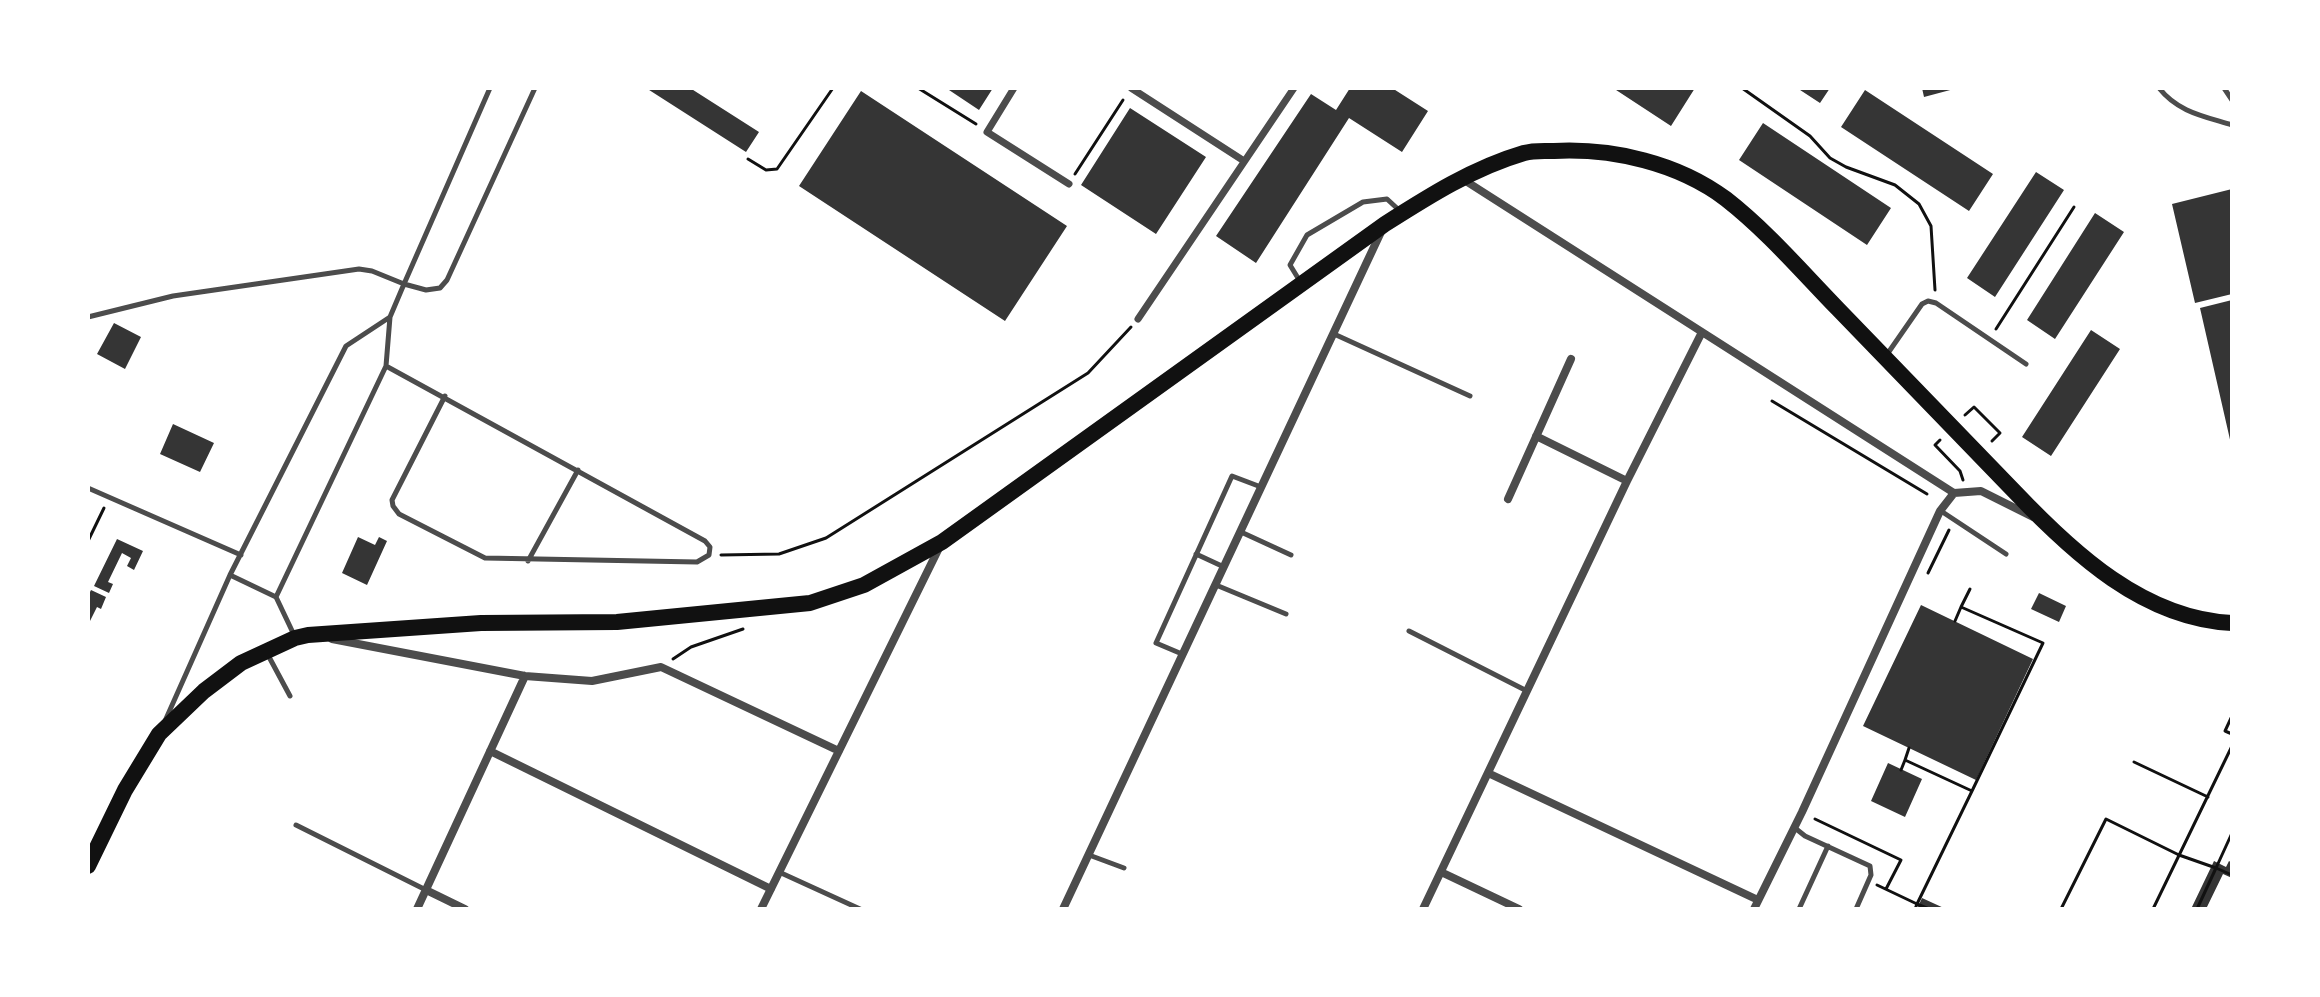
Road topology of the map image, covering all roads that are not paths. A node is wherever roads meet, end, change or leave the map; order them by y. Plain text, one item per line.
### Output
1 (490, 88) edge
2 (535, 88) edge
3 (1014, 88) edge
4 (1131, 88) edge
5 (1294, 88) edge
6 (2159, 88) edge
7 (2224, 88) edge
8 (2232, 100) edge
9 (2232, 125) edge
10 (1244, 161) junction
11 (1460, 178) junction
12 (1069, 184) road end
13 (1402, 212) junction
14 (1385, 224) junction
15 (1302, 283) junction
16 (404, 284) junction
17 (88, 317) edge
18 (390, 317) junction
19 (1138, 319) road end
20 (1333, 334) junction
21 (1701, 334) junction
22 (1885, 358) junction
23 (1571, 359) dead end
24 (2026, 364) dead end
25 (386, 366) junction
26 (445, 396) junction
27 (1470, 396) dead end
28 (1536, 436) junction
29 (578, 470) junction
30 (1627, 481) junction
31 (1261, 487) junction
32 (88, 488) edge
33 (1954, 493) junction
34 (1508, 499) dead end
35 (1942, 508) junction
36 (2044, 523) junction
37 (1240, 531) junction
38 (942, 542) junction
39 (1196, 554) junction
40 (2006, 554) dead end
41 (241, 555) junction
42 (1291, 555) dead end
43 (528, 561) junction
44 (1224, 567) junction
45 (230, 575) junction
46 (1215, 584) junction
47 (276, 597) junction
48 (1286, 614) dead end
49 (2232, 623) edge
50 (1409, 631) dead end
51 (302, 636) junction
52 (266, 651) junction
53 (1182, 655) junction
54 (525, 676) junction
55 (1527, 691) junction
56 (290, 696) dead end
57 (159, 734) junction
58 (490, 751) junction
59 (839, 751) junction
60 (1488, 773) junction
61 (296, 825) dead end
62 (1794, 828) junction
63 (1828, 846) junction
64 (1089, 855) junction
65 (88, 866) edge
66 (1124, 868) dead end
67 (779, 872) junction
68 (1441, 872) junction
69 (771, 889) junction
70 (426, 890) junction
71 (1756, 904) edge
72 (417, 909) edge
73 (465, 909) edge
74 (761, 909) edge
75 (860, 909) edge
76 (1063, 909) edge
77 (1423, 909) edge
78 (1519, 909) edge
79 (1799, 909) edge
80 (1856, 909) edge

1 - 16 lane
2 - 16 lane
3 - 12 street
4 - 10 street
5 - 10 street
6 - 9 lane
7 - 8 lane
10 - 19 street
11 - 13 main road
11 - 21 street
11 - 22 main road
13 - 14 main road
13 - 15 lane
14 - 15 main road
14 - 20 street
15 - 38 main road
16 - 17 lane
16 - 18 lane
18 - 25 lane
18 - 41 lane
20 - 27 lane
20 - 31 street
21 - 30 street
21 - 33 street
22 - 24 lane
22 - 36 main road
23 - 28 street
25 - 26 lane
25 - 47 lane
26 - 29 lane
26 - 43 lane
28 - 30 street
28 - 34 street
29 - 43 lane
29 - 43 lane
30 - 55 street
31 - 37 street
31 - 39 lane
32 - 41 lane
33 - 35 street
33 - 36 street
35 - 40 lane
35 - 62 street
36 - 49 main road
37 - 42 lane
37 - 44 street
38 - 51 main road
38 - 59 street
39 - 44 lane
39 - 53 lane
41 - 45 lane
44 - 46 street
45 - 47 lane
45 - 57 lane
46 - 48 lane
46 - 53 street
47 - 51 lane
50 - 55 lane
51 - 52 main road
51 - 54 street
52 - 56 lane
52 - 57 main road
53 - 64 street
54 - 58 street
54 - 59 street
55 - 60 street
57 - 65 main road
58 - 69 street
58 - 70 street
59 - 67 street
60 - 68 street
60 - 71 street
61 - 70 lane
62 - 63 lane
62 - 71 street
63 - 79 lane
63 - 80 lane
64 - 66 lane
64 - 76 street
67 - 69 street
67 - 75 lane
68 - 77 street
68 - 78 street
69 - 74 street
70 - 72 street
70 - 73 street

